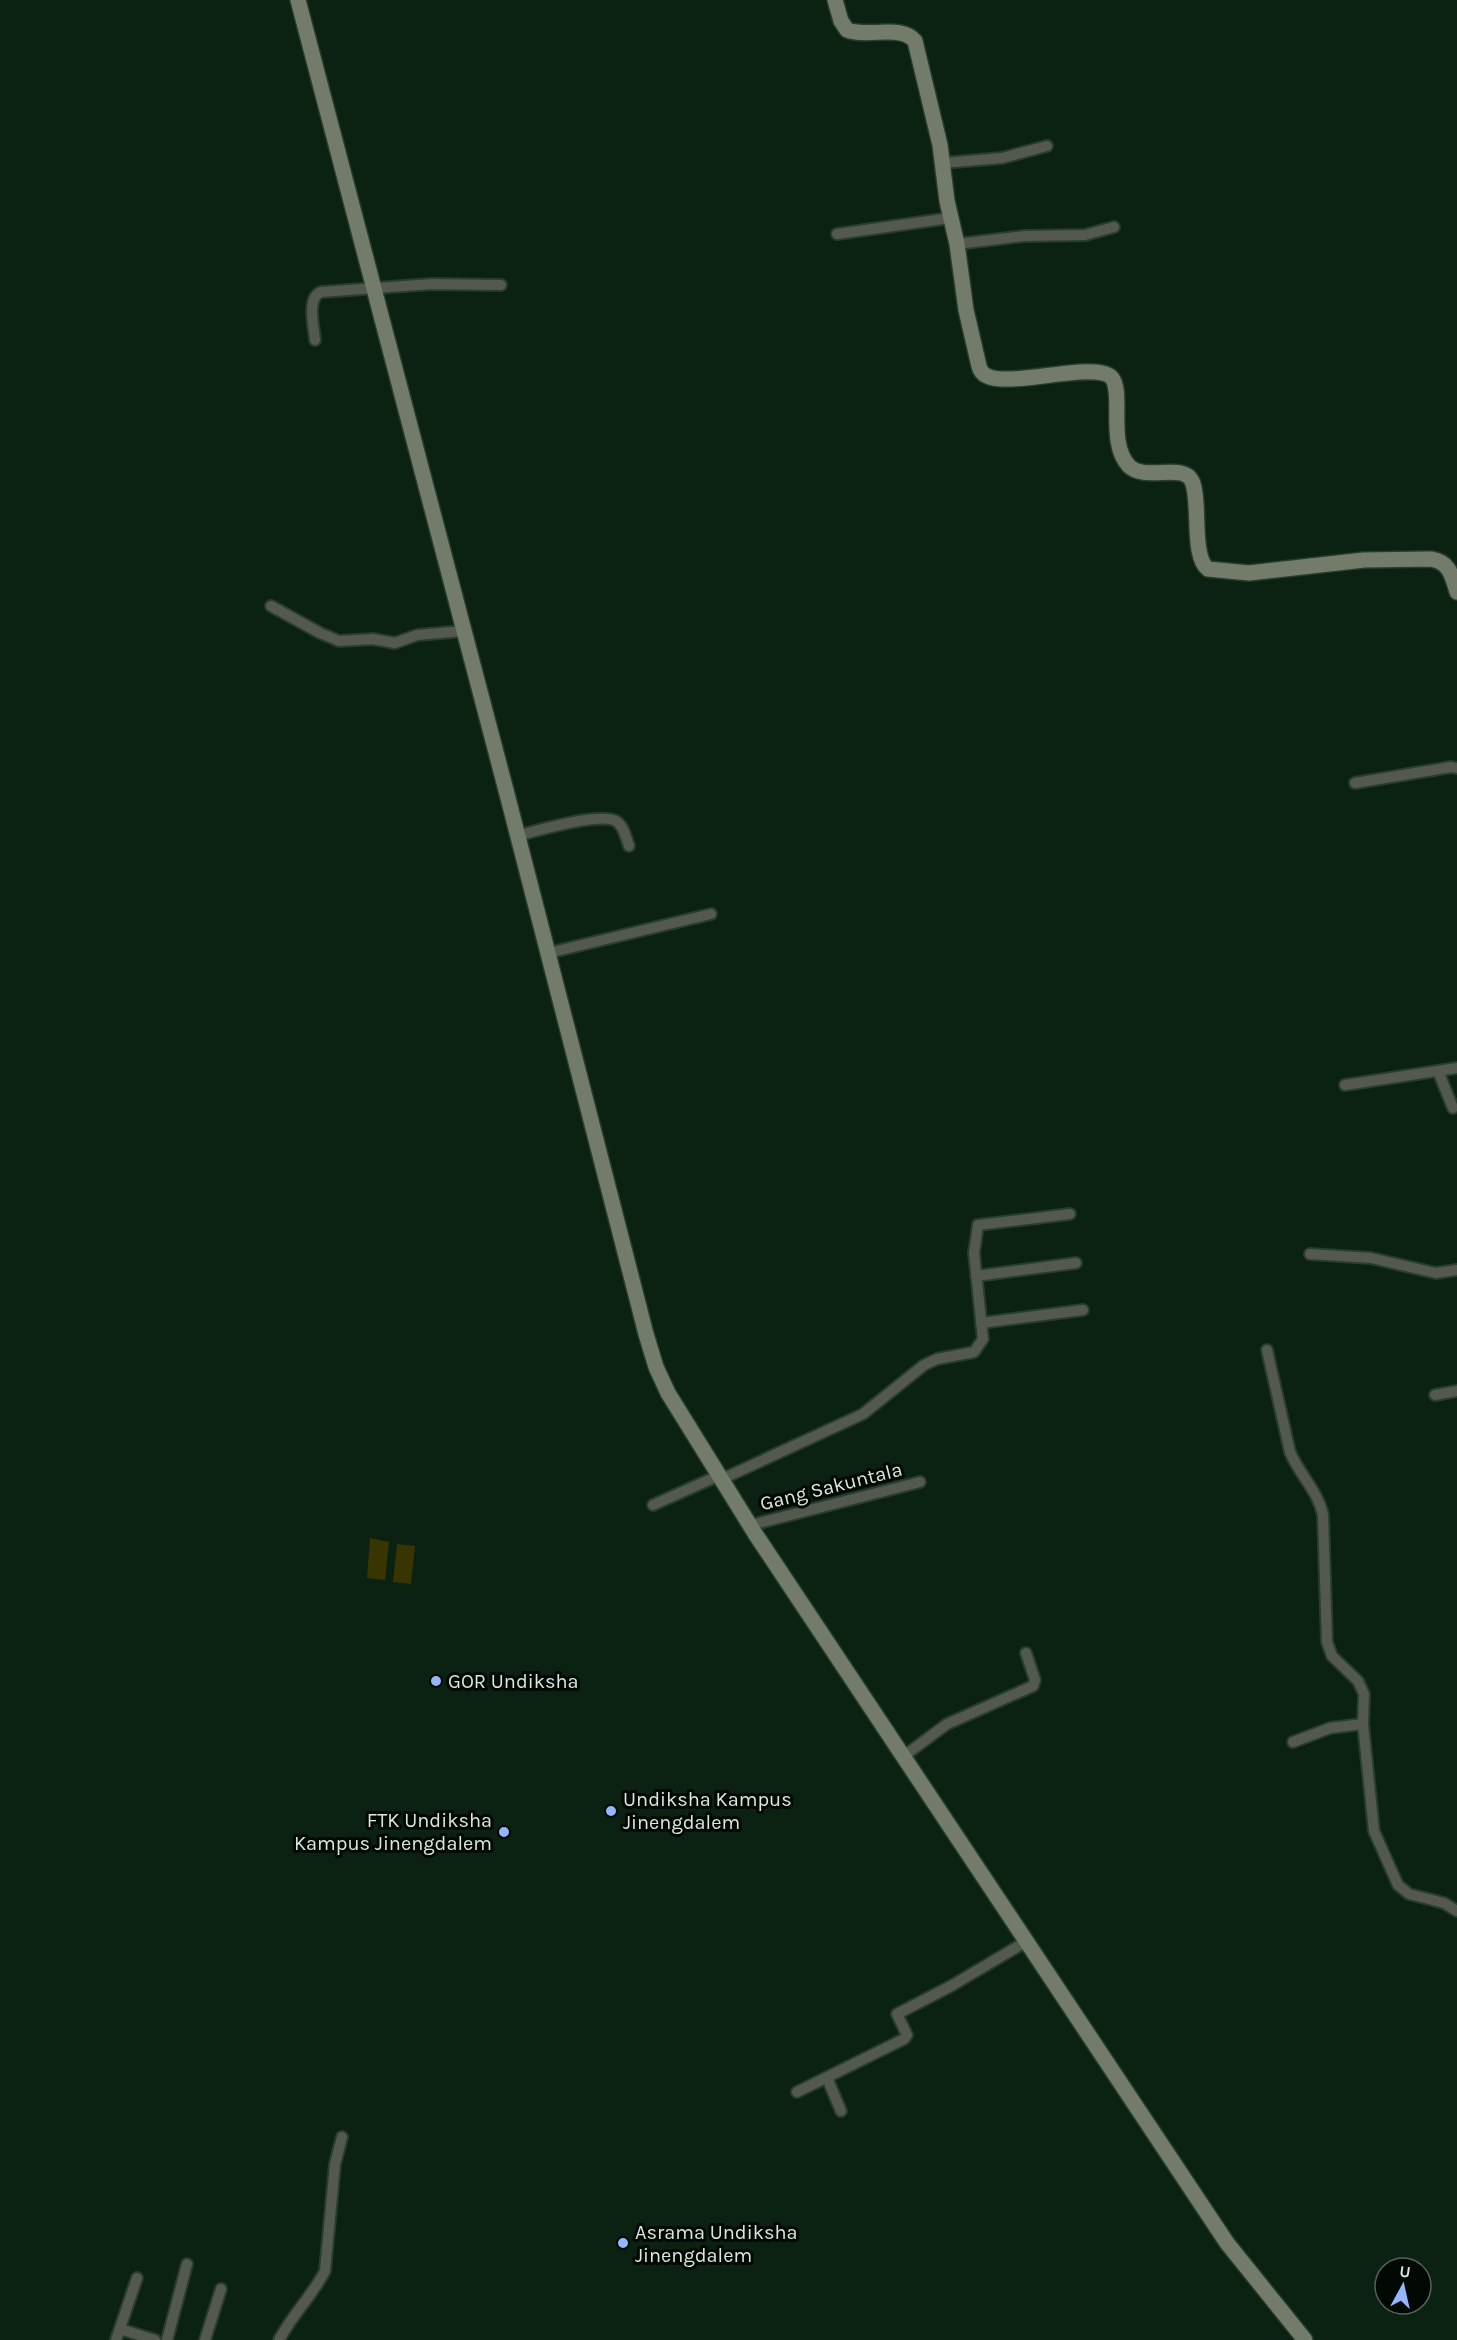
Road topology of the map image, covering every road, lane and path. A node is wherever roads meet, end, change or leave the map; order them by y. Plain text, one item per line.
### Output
1 (298, 0) edge
2 (835, 0) edge
3 (1047, 146) dead end
4 (942, 163) junction
5 (950, 218) junction
6 (1114, 227) dead end
7 (837, 234) dead end
8 (957, 244) junction
9 (501, 285) dead end
10 (375, 286) junction
11 (315, 340) dead end
12 (1457, 592) edge
13 (271, 606) dead end
14 (464, 630) junction
15 (1457, 768) edge
16 (1355, 783) dead end
17 (517, 836) junction
18 (629, 846) dead end
19 (711, 914) dead end
20 (548, 953) junction
21 (1457, 1068) edge
22 (1438, 1071) junction
23 (1345, 1085) dead end
24 (1453, 1108) dead end
25 (1070, 1214) dead end
26 (1310, 1254) dead end
27 (1076, 1263) dead end
28 (1457, 1270) edge
29 (976, 1276) junction
30 (1083, 1310) dead end
31 (981, 1323) junction
32 (1267, 1350) dead end
33 (1457, 1391) edge
34 (1435, 1395) dead end
35 (721, 1477) junction
36 (920, 1482) dead end
37 (653, 1505) dead end
38 (751, 1525) junction
39 (1026, 1653) dead end
40 (1363, 1724) junction
41 (1293, 1743) dead end
42 (904, 1756) junction
43 (1457, 1911) edge
44 (1027, 1941) junction
45 (827, 2078) junction
46 (797, 2092) dead end
47 (841, 2111) dead end
48 (342, 2137) dead end
49 (187, 2264) dead end
50 (137, 2278) dead end
51 (221, 2289) dead end
52 (118, 2335) edge
53 (155, 2340) edge
54 (167, 2340) edge
55 (205, 2340) edge
56 (279, 2340) edge
57 (1305, 2340) edge

1 - 10 street
2 - 4 street
3 - 4 street
4 - 5 street
5 - 7 street
5 - 8 street
6 - 8 street
8 - 12 street
9 - 10 street
10 - 11 street
10 - 14 street
13 - 14 street
14 - 17 street
15 - 16 street
17 - 18 street
17 - 20 street
19 - 20 street
20 - 35 street
21 - 22 street
22 - 23 street
22 - 24 street
25 - 29 street
26 - 28 street
27 - 29 street
29 - 31 street
30 - 31 street
31 - 35 street
32 - 40 street
33 - 34 street
35 - 37 street
35 - 38 street
36 - 38 street, Gang Sakuntala
38 - 42 street
39 - 42 street
40 - 41 street
40 - 43 street
42 - 44 street
44 - 45 street
44 - 57 street
45 - 46 street
45 - 47 street
48 - 56 street
49 - 54 street
50 - 52 street
51 - 55 street
52 - 53 street

